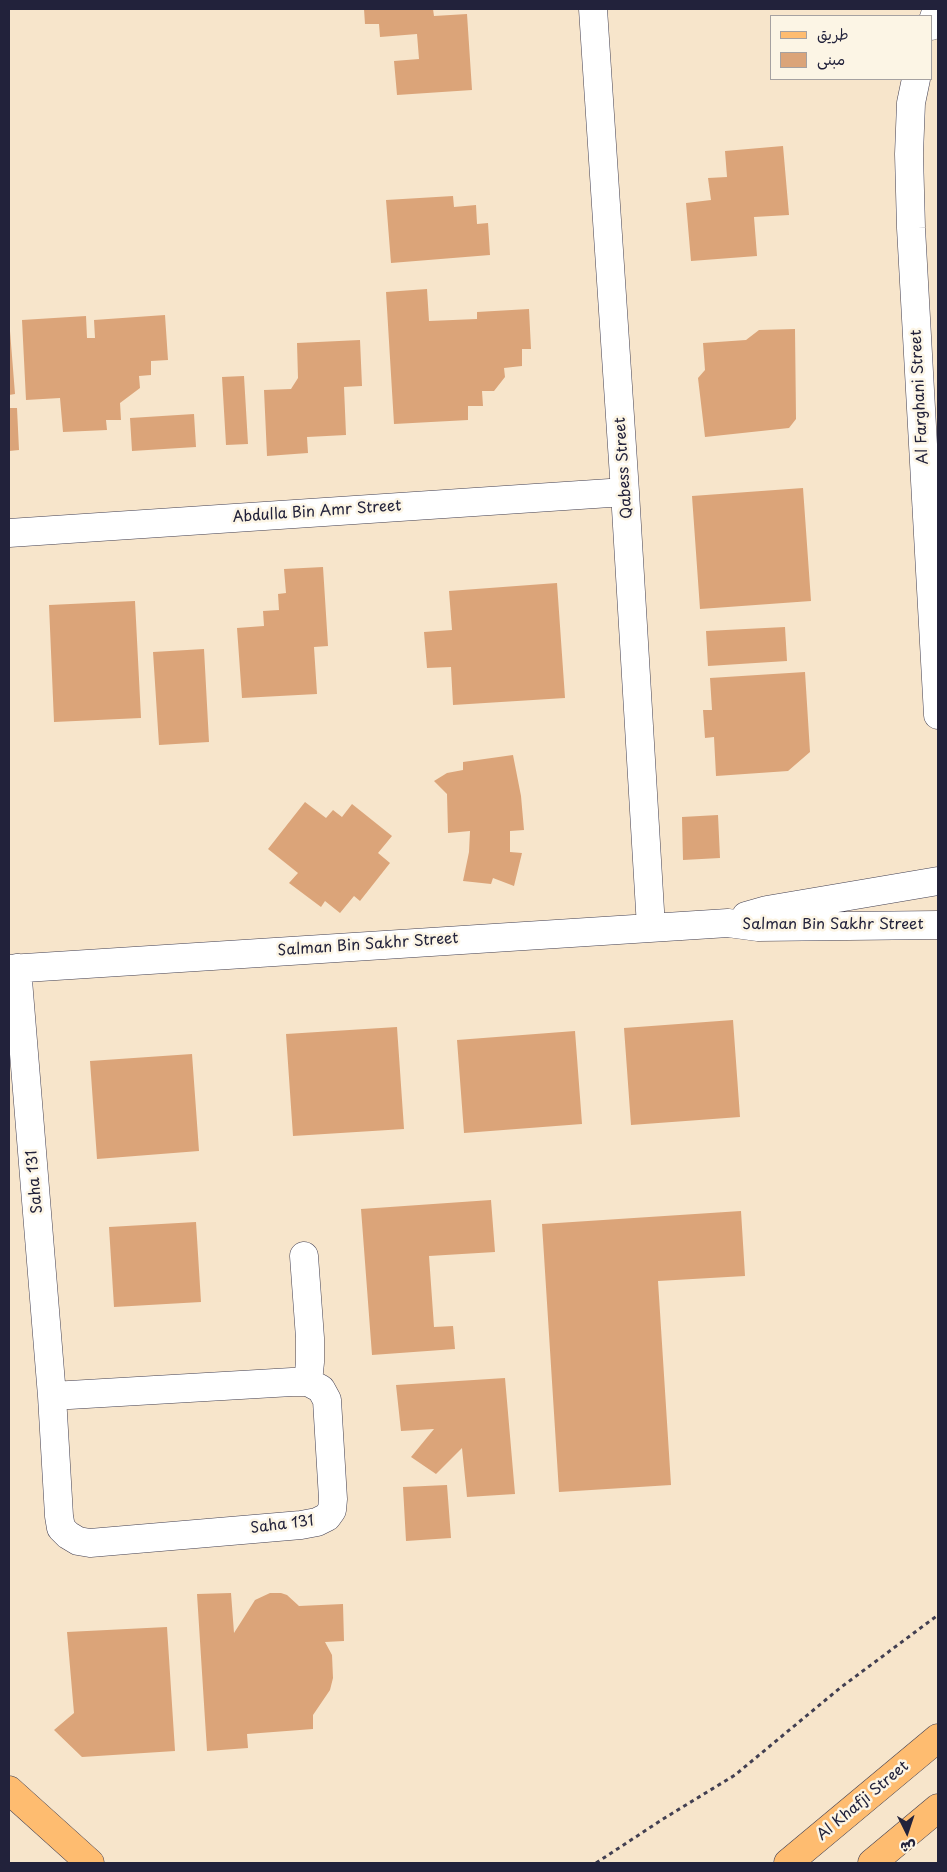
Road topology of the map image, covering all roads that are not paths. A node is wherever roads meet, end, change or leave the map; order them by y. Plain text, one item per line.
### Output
1 (593, 9) edge
2 (936, 9) edge
3 (932, 23) edge
4 (916, 80) edge
5 (626, 492) junction
6 (9, 533) edge
7 (938, 715) edge
8 (938, 881) edge
9 (728, 923) junction
10 (938, 925) edge
11 (651, 927) junction
12 (13, 969) edge
13 (304, 1256) dead end
14 (308, 1382) junction
15 (52, 1396) junction
16 (938, 1738) edge
17 (9, 1790) edge
18 (938, 1808) edge
19 (90, 1863) edge
20 (788, 1863) edge
21 (872, 1863) edge

1 - 5 street, Qabess Street
2 - 3 street
4 - 7 street, Al Farghani Street
5 - 6 street, Abdulla Bin Amr Street
5 - 11 street, Qabess Street
8 - 9 street, Salman Bin Sakhr Street
9 - 10 street, Salman Bin Sakhr Street
9 - 11 street, Salman Bin Sakhr Street
11 - 12 street, Salman Bin Sakhr Street
12 - 15 street, Saha 131
13 - 14 street
14 - 15 street
14 - 15 street, Saha 131
16 - 20 main road, Al Khafji Street
17 - 19 main road
18 - 21 main road

